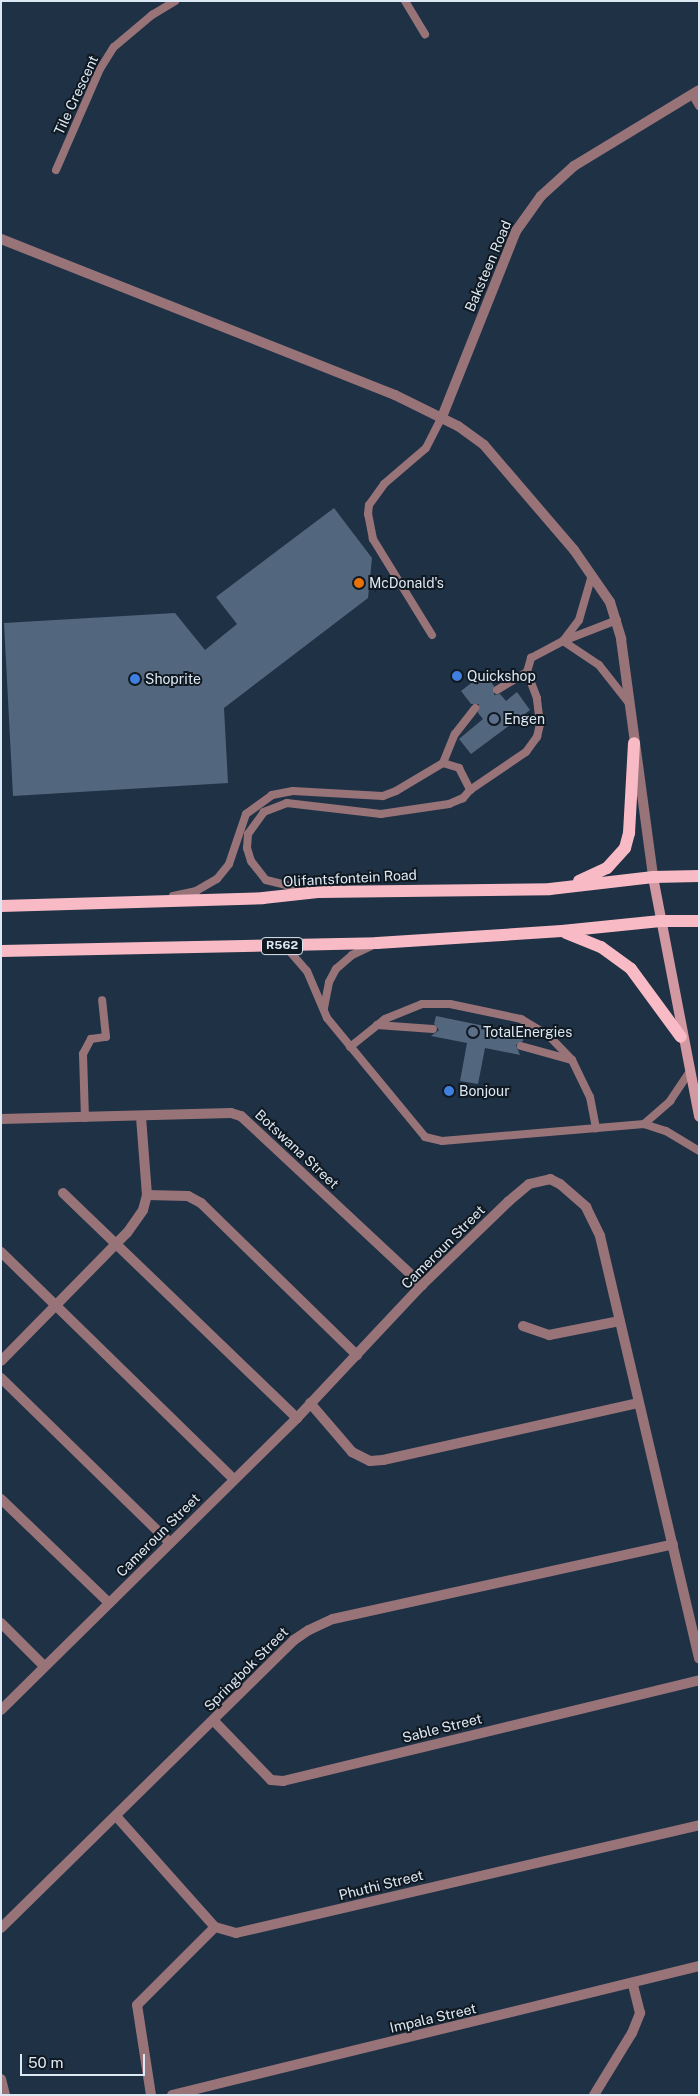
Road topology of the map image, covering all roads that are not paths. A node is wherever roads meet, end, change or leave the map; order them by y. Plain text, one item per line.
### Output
1 (175, 1) edge
2 (405, 1) edge
3 (425, 34) dead end
4 (696, 92) edge
5 (699, 106) edge
6 (56, 170) dead end
7 (1, 239) edge
8 (442, 417) junction
9 (592, 573) junction
10 (617, 620) junction
11 (432, 635) dead end
12 (563, 640) junction
13 (527, 672) junction
14 (497, 690) dead end
15 (630, 704) junction
16 (475, 708) dead end
17 (634, 743) junction
18 (443, 763) junction
19 (470, 790) junction
20 (699, 876) edge
21 (653, 877) junction
22 (550, 889) junction
23 (318, 892) junction
24 (150, 902) junction
25 (1, 906) edge
26 (660, 921) junction
27 (699, 922) edge
28 (562, 932) junction
29 (377, 943) junction
30 (285, 946) junction
31 (1, 951) edge
32 (102, 1000) dead end
33 (324, 1013) junction
34 (377, 1025) junction
35 (433, 1030) dead end
36 (681, 1037) junction
37 (521, 1046) dead end
38 (350, 1047) junction
39 (572, 1060) junction
40 (689, 1073) junction
41 (141, 1117) junction
42 (699, 1117) edge
43 (85, 1118) junction
44 (1, 1119) edge
45 (644, 1124) junction
46 (596, 1128) junction
47 (699, 1151) edge
48 (63, 1193) dead end
49 (147, 1195) junction
50 (118, 1243) junction
51 (1, 1252) edge
52 (422, 1285) junction
53 (57, 1305) junction
54 (620, 1321) junction
55 (522, 1326) dead end
56 (357, 1355) junction
57 (1, 1361) edge
58 (1, 1378) edge
59 (310, 1403) junction
60 (638, 1403) junction
61 (296, 1418) junction
62 (234, 1480) junction
63 (1, 1499) edge
64 (170, 1542) junction
65 (672, 1544) junction
66 (109, 1603) junction
67 (1, 1624) edge
68 (699, 1659) edge
69 (44, 1666) junction
70 (699, 1680) edge
71 (1, 1710) edge
72 (214, 1721) junction
73 (116, 1816) junction
74 (699, 1825) edge
75 (1, 1928) edge
76 (215, 1928) junction
77 (699, 1966) edge
78 (633, 1985) junction
79 (1, 2079) edge
80 (5, 2095) edge
81 (152, 2095) edge
82 (172, 2095) edge
83 (594, 2095) edge

1 - 6 lane, Tile Crescent
2 - 3 lane
4 - 5 lane
4 - 8 street, Baksteen Road
7 - 8 street
8 - 9 street
8 - 11 lane
9 - 10 street
9 - 12 lane
10 - 12 lane
10 - 15 street
12 - 13 lane
12 - 15 lane
13 - 14 lane
13 - 19 lane
15 - 17 street
16 - 18 lane
17 - 21 street
17 - 22 main road
18 - 19 lane
18 - 24 lane
19 - 23 lane
20 - 21 main road, Olifantsfontein Road
21 - 22 main road, Olifantsfontein Road
21 - 26 main road
22 - 23 main road, Olifantsfontein Road
23 - 24 main road, Olifantsfontein Road
24 - 25 main road, Olifantsfontein Road
26 - 27 main road, R562
26 - 28 main road, R562
26 - 36 main road
28 - 29 main road, R562
28 - 36 main road
29 - 30 main road, R562
29 - 33 lane
30 - 31 main road, R562
30 - 33 lane
32 - 43 lane
33 - 38 lane
34 - 35 lane
34 - 38 lane
34 - 39 lane
36 - 40 main road
37 - 39 lane
38 - 46 lane
39 - 46 lane
40 - 42 main road
40 - 45 lane
41 - 43 street, Botswana Street
41 - 49 street
41 - 52 street, Botswana Street
43 - 44 street, Botswana Street
45 - 46 lane
45 - 47 lane
48 - 50 street
49 - 50 street
49 - 56 street
50 - 53 street
50 - 61 street
51 - 53 street
52 - 54 street, Cameroun Street
52 - 56 street, Cameroun Street
53 - 57 street
53 - 62 street
54 - 55 street
54 - 60 street, Cameroun Street
56 - 59 street, Cameroun Street
58 - 64 street
59 - 60 street
59 - 61 street, Cameroun Street
60 - 65 street, Cameroun Street
61 - 62 street, Cameroun Street
62 - 64 street, Cameroun Street
63 - 66 street
64 - 66 street, Cameroun Street
65 - 68 street, Cameroun Street
65 - 72 street, Springbok Street
66 - 69 street, Cameroun Street
67 - 69 street
69 - 71 street, Cameroun Street
70 - 72 street, Sable Street
72 - 73 street, Springbok Street
73 - 75 street, Springbok Street
73 - 76 street
74 - 76 street, Phuthi Street
76 - 81 street
77 - 78 street, Impala Street
78 - 82 street, Impala Street
78 - 83 street
79 - 80 street

